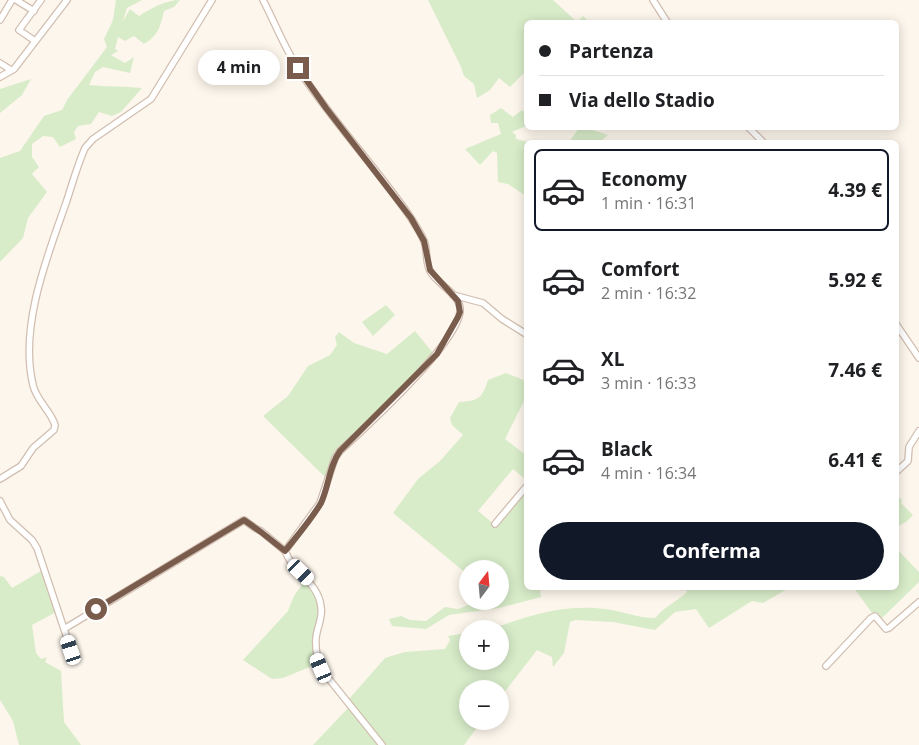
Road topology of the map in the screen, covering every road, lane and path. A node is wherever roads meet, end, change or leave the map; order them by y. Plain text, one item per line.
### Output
1 (12, 0) edge
2 (16, 0) edge
3 (41, 0) edge
4 (67, 0) edge
5 (212, 0) edge
6 (263, 0) edge
7 (653, 0) edge
8 (34, 11) junction
9 (0, 20) edge
10 (666, 20) edge
11 (35, 42) junction
12 (0, 64) edge
13 (11, 70) junction
14 (0, 77) edge
15 (751, 130) edge
16 (762, 140) edge
17 (453, 295) junction
18 (899, 328) edge
19 (524, 333) edge
20 (919, 358) edge
21 (919, 431) edge
22 (899, 469) edge
23 (0, 479) edge
24 (524, 489) edge
25 (0, 501) edge
26 (495, 524) dead end
27 (285, 551) junction
28 (919, 602) edge
29 (64, 629) junction
30 (71, 650) dead end
31 (826, 666) dead end
32 (382, 745) edge

1 - 9 street
2 - 8 street
3 - 8 street
4 - 11 street
5 - 23 street
6 - 17 street
7 - 10 street
8 - 11 street
11 - 13 street
12 - 13 street
13 - 14 street
15 - 16 street
17 - 19 street
17 - 27 street
18 - 20 street
21 - 22 street
24 - 26 street
25 - 29 street
27 - 29 street
27 - 32 street
28 - 31 street
29 - 30 street

